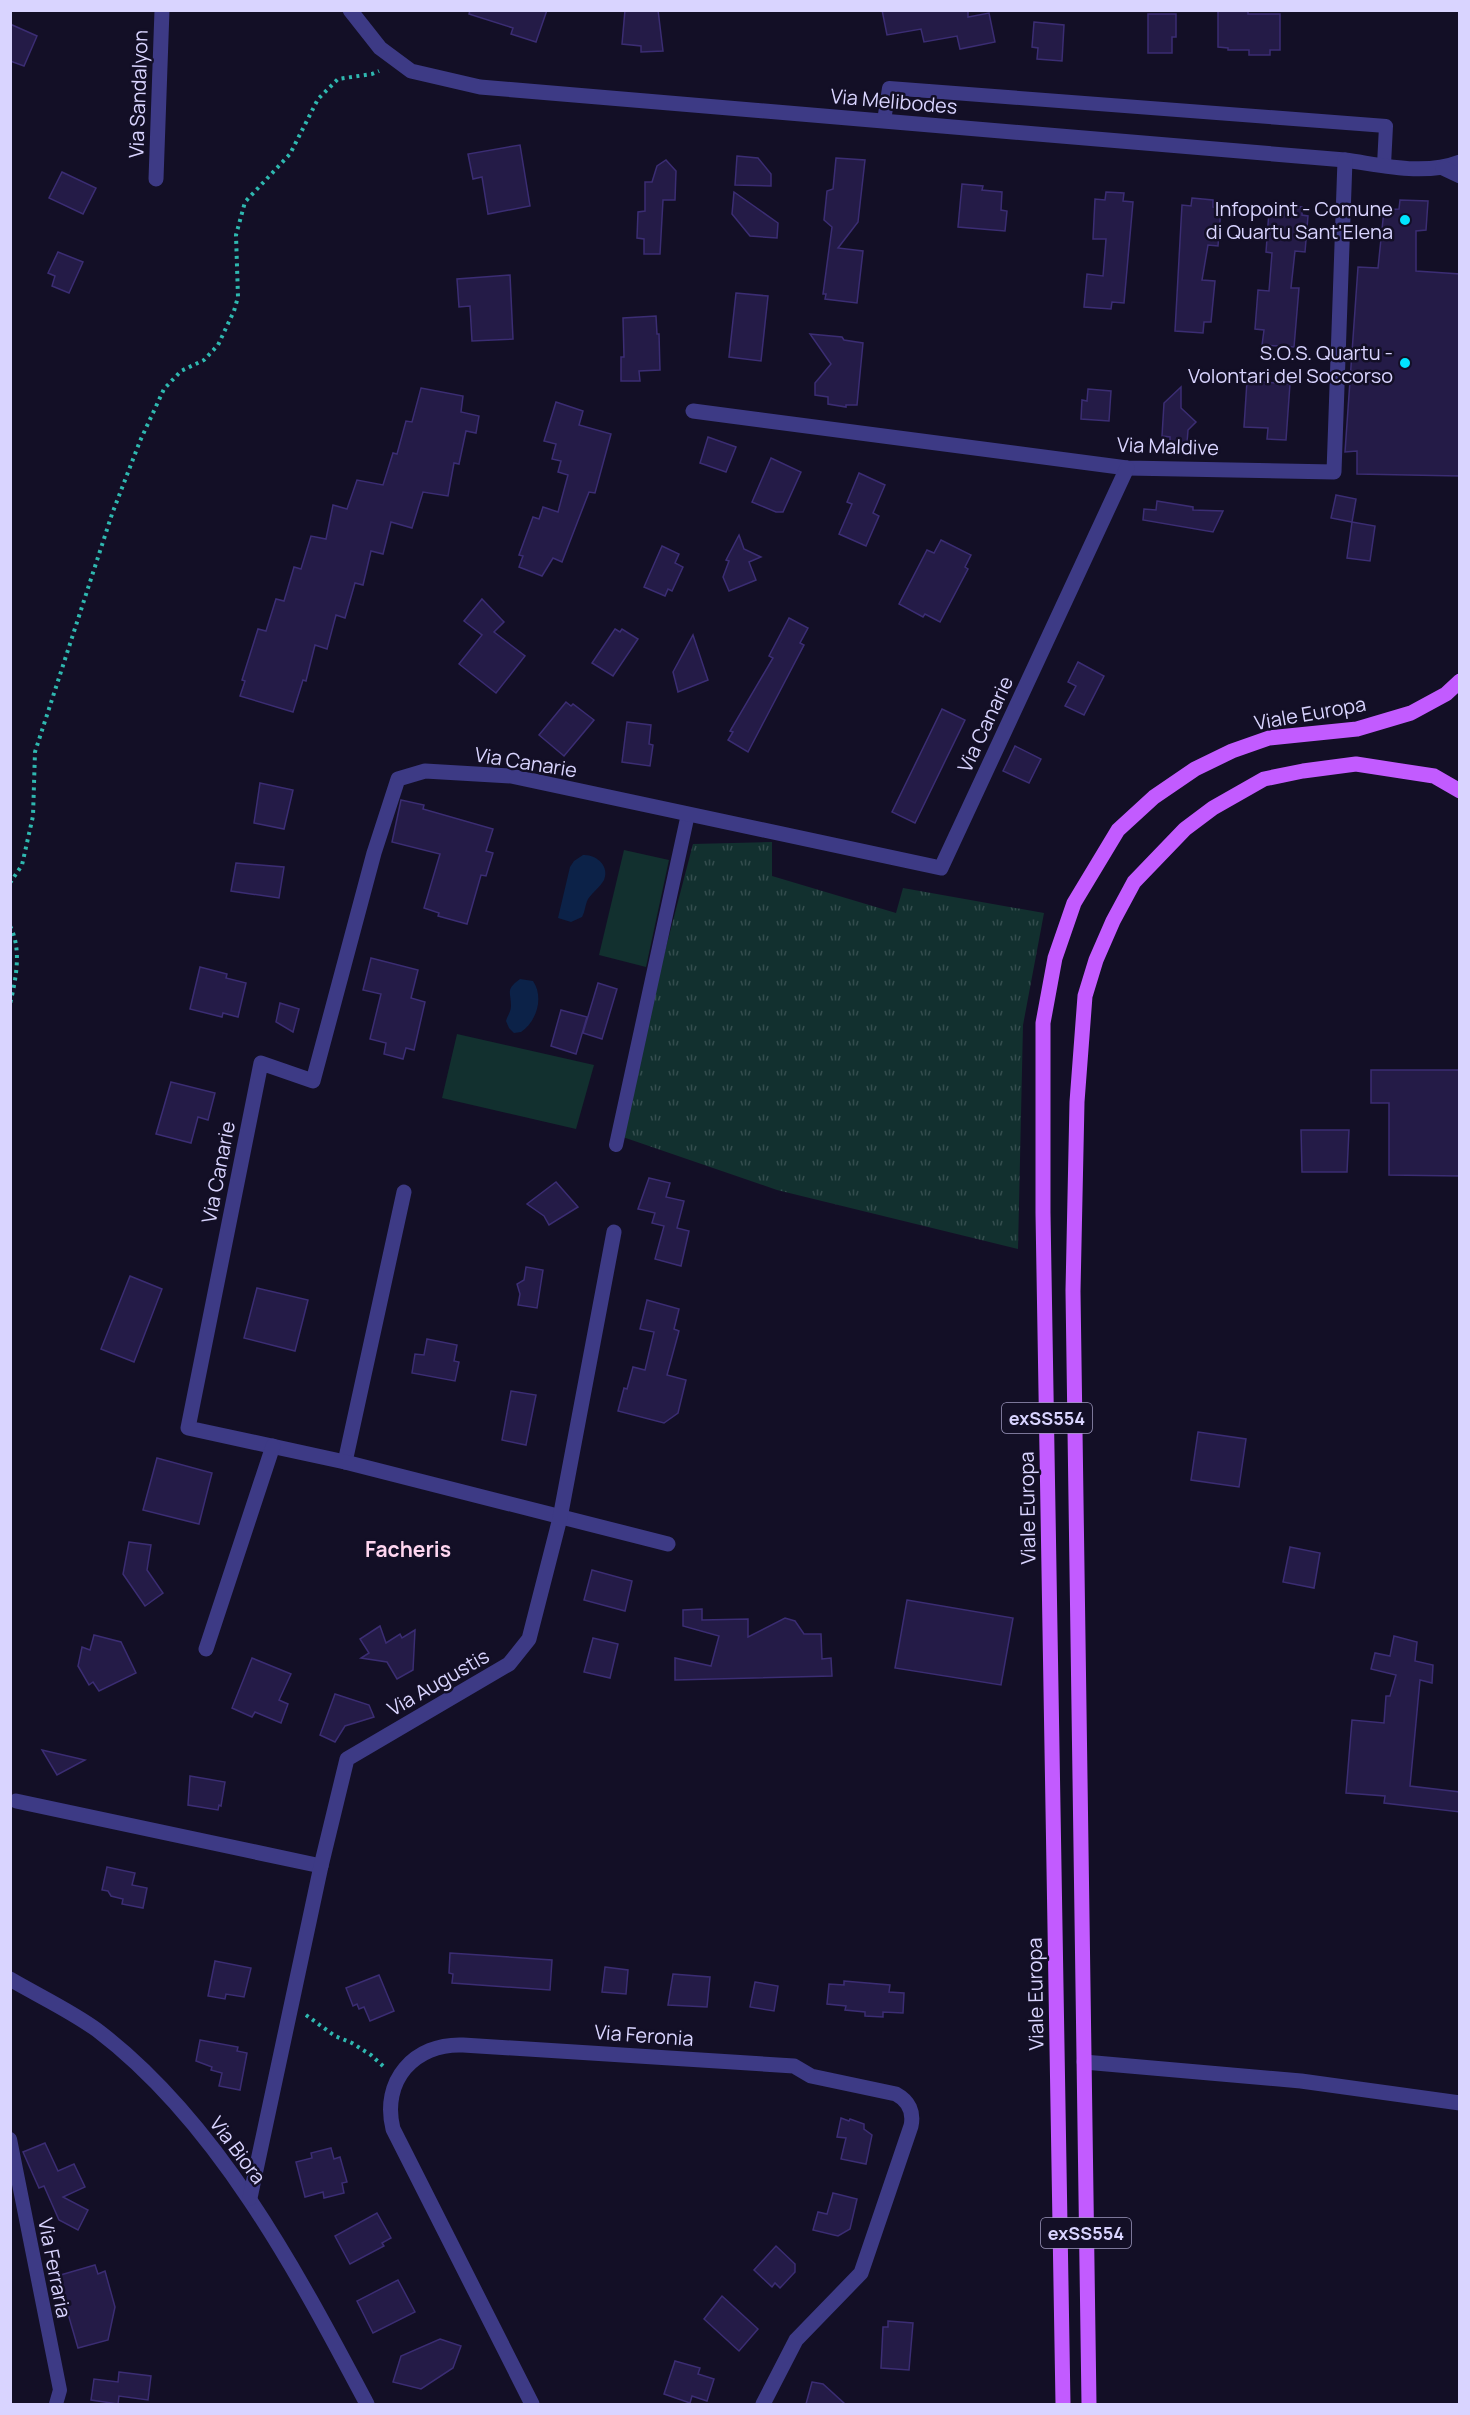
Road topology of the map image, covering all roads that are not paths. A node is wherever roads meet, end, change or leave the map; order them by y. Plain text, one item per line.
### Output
1 (162, 10) edge
2 (350, 10) edge
3 (884, 122) junction
4 (1345, 160) junction
5 (1460, 162) edge
6 (1384, 165) junction
7 (1443, 168) junction
8 (1460, 176) edge
9 (156, 179) dead end
10 (693, 411) dead end
11 (1127, 468) junction
12 (1460, 681) edge
13 (1460, 791) edge
14 (688, 814) junction
15 (616, 1145) dead end
16 (404, 1192) dead end
17 (615, 1232) dead end
18 (273, 1446) junction
19 (345, 1462) junction
20 (560, 1518) junction
21 (668, 1544) dead end
22 (206, 1649) dead end
23 (16, 1801) dead end
24 (321, 1866) junction
25 (10, 1979) edge
26 (1084, 2062) junction
27 (1460, 2103) edge
28 (10, 2139) edge
29 (250, 2198) junction
30 (56, 2404) edge
31 (367, 2404) edge
32 (532, 2404) edge
33 (764, 2404) edge
34 (1063, 2404) edge
35 (1089, 2404) edge

1 - 9 street, Via Sandalyon
2 - 3 street, Via Melibodes
3 - 4 street, Via Melibodes
3 - 6 lane
4 - 6 street, Via Melibodes
4 - 11 street, Via Maldive
5 - 7 street, Via Melibodes
6 - 7 street, Via Melibodes
7 - 8 street
10 - 11 street, Via Maldive
11 - 14 street, Via Canarie
12 - 34 main road, Viale Europa / exSS554
13 - 26 main road, exSS554
14 - 15 lane
14 - 18 street, Via Canarie
16 - 19 street
17 - 20 street, Via Augustis
18 - 19 street
18 - 22 street
19 - 20 street
20 - 21 street
20 - 24 street, Via Augustis
23 - 24 street
24 - 29 street, Via Augustis
25 - 29 street, Via Biora
26 - 27 street
26 - 35 main road, exSS554
28 - 30 lane, Via Ferraria
29 - 31 street, Via Biora
32 - 33 street, Via Feronia

